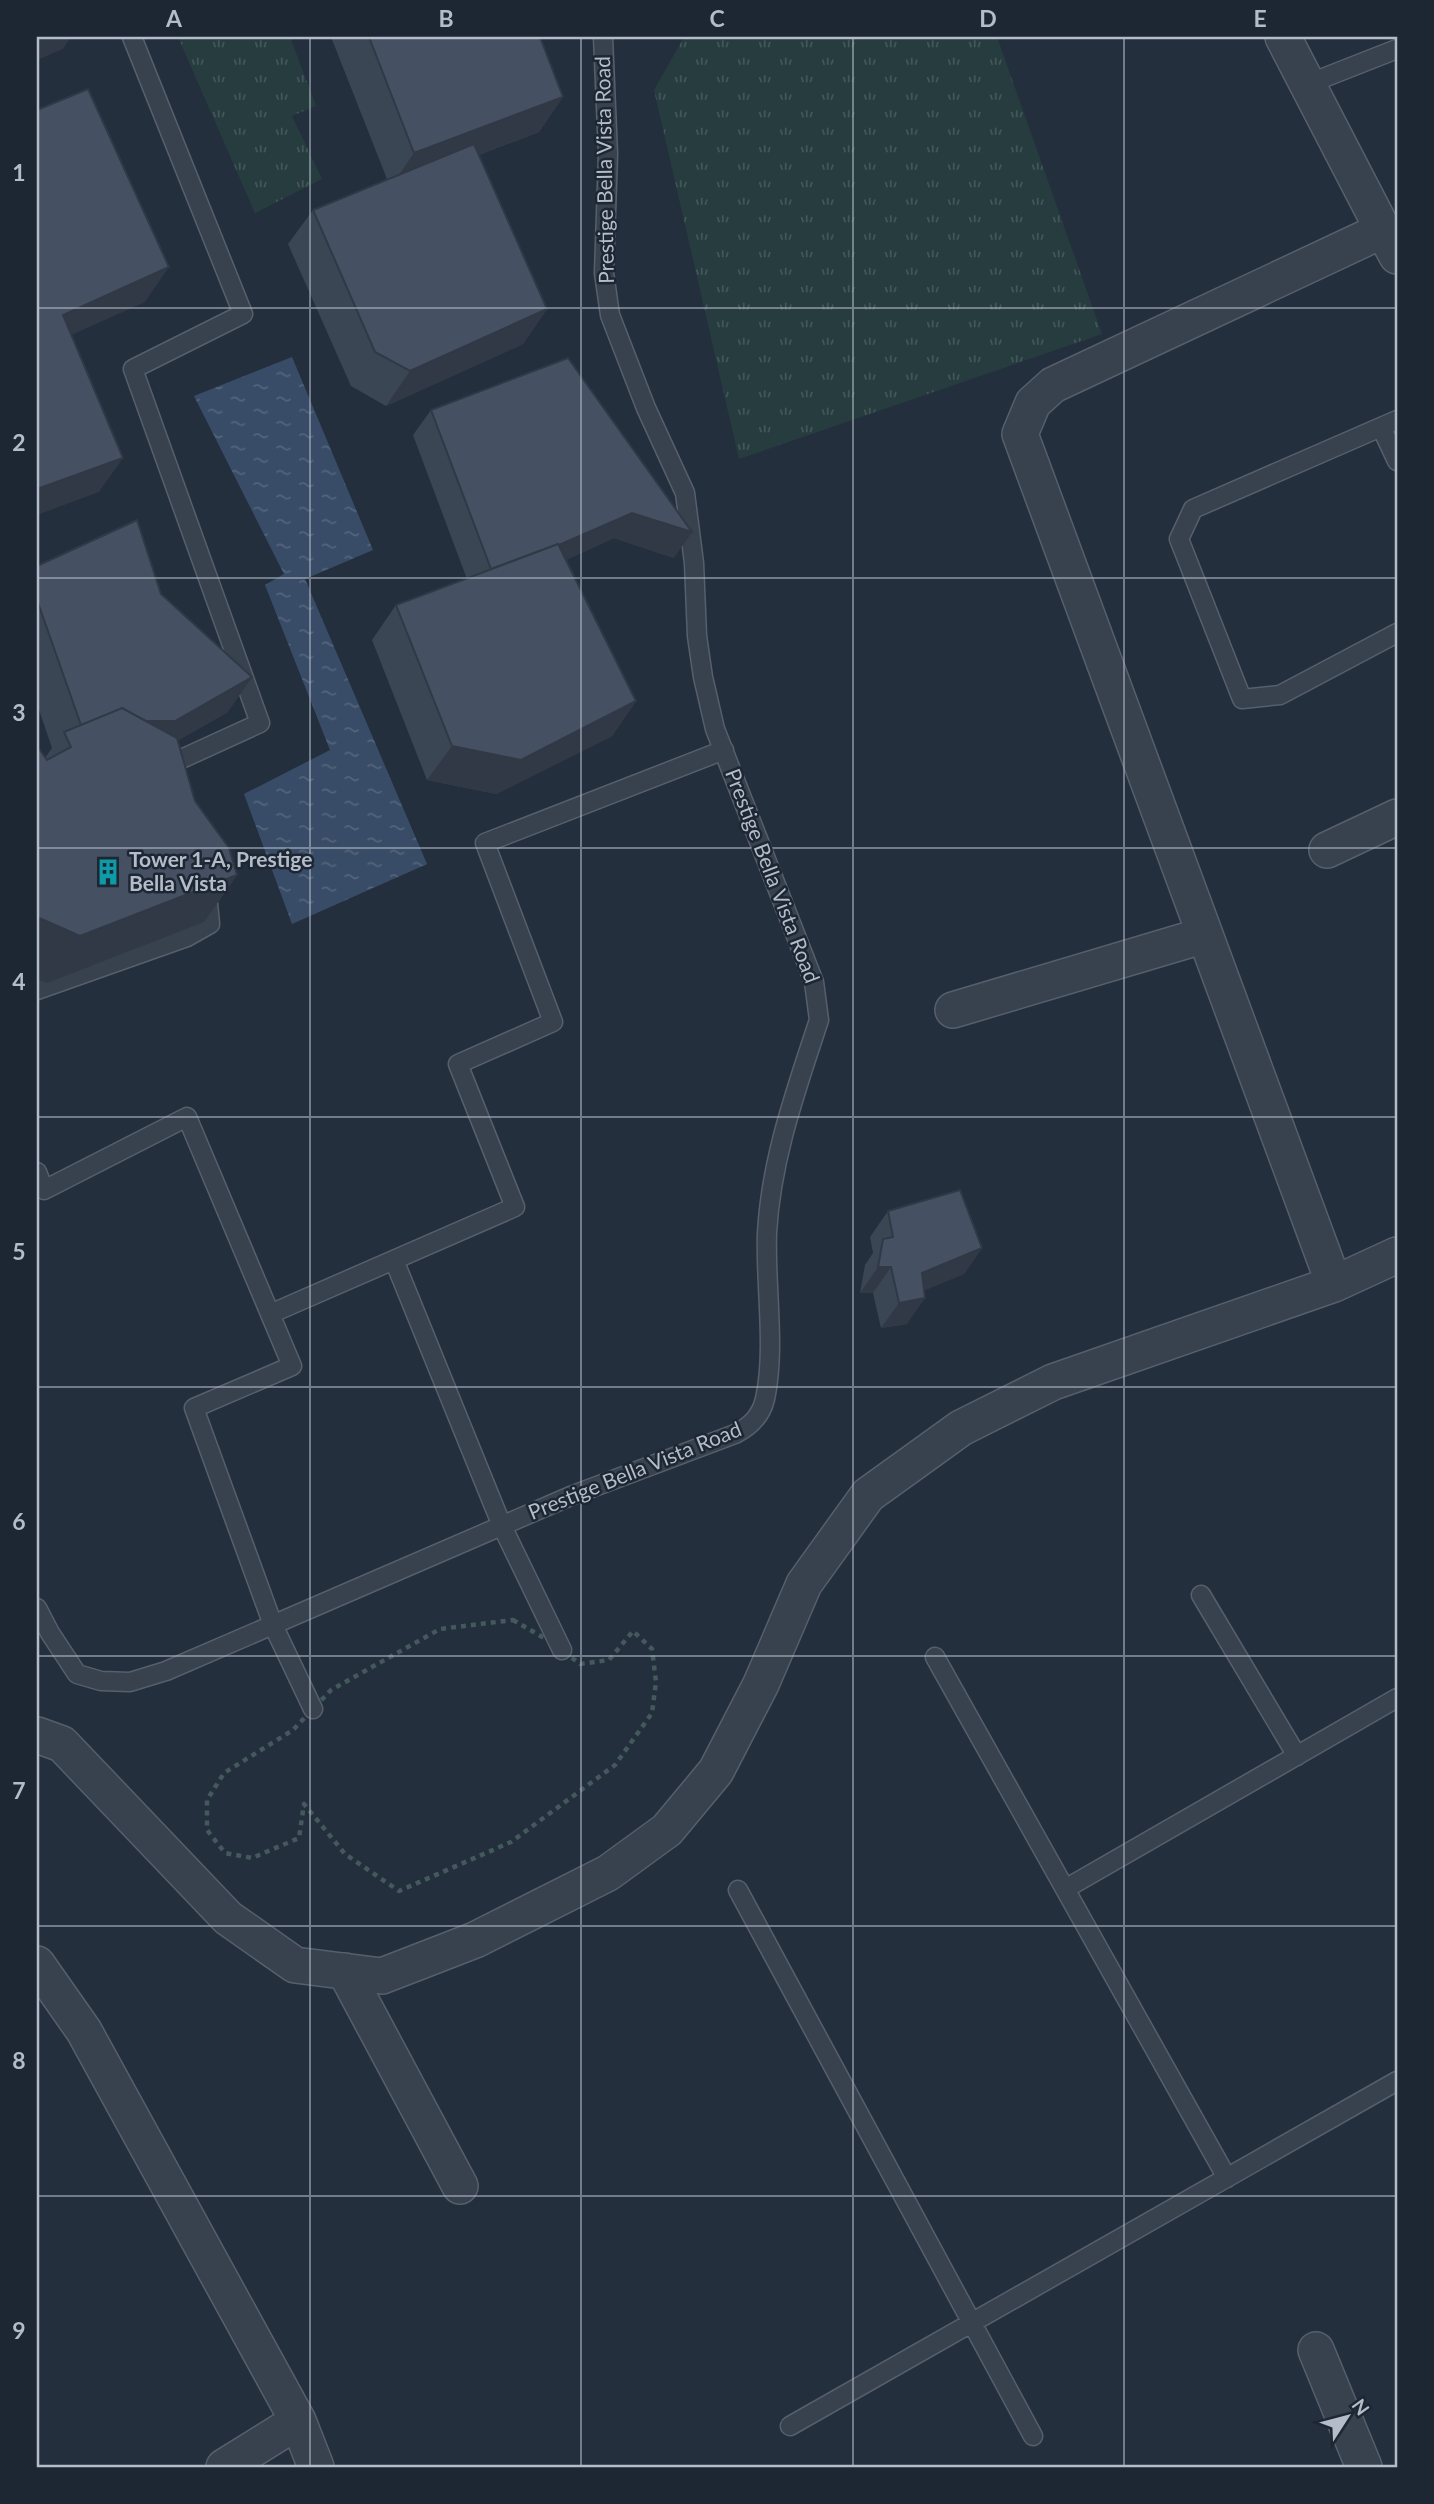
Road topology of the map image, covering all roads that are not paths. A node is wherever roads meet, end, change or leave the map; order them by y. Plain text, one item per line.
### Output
1 (132, 37) edge
2 (603, 37) edge
3 (1283, 37) edge
4 (1397, 49) edge
5 (1308, 84) junction
6 (1390, 243) edge
7 (1389, 424) edge
8 (1397, 461) edge
9 (1397, 633) edge
10 (724, 750) junction
11 (168, 778) edge
12 (1397, 817) edge
13 (1327, 850) dead end
14 (202, 877) edge
15 (1205, 935) junction
16 (37, 990) edge
17 (953, 1010) dead end
18 (37, 1172) edge
19 (1397, 1255) edge
20 (394, 1260) junction
21 (1334, 1284) junction
22 (270, 1314) junction
23 (502, 1526) junction
24 (1201, 1595) dead end
25 (37, 1608) edge
26 (273, 1625) junction
27 (562, 1650) road end
28 (934, 1657) dead end
29 (1397, 1699) edge
30 (313, 1709) road end
31 (37, 1735) edge
32 (1297, 1756) junction
33 (738, 1889) dead end
34 (1065, 1889) junction
35 (37, 1964) edge
36 (345, 1971) junction
37 (1397, 2081) edge
38 (1227, 2178) junction
39 (460, 2186) dead end
40 (972, 2323) junction
41 (1316, 2350) dead end
42 (298, 2421) junction
43 (790, 2426) dead end
44 (1033, 2436) dead end
45 (224, 2467) edge
46 (316, 2467) edge
47 (1364, 2467) edge

1 - 11 lane
2 - 10 lane, Prestige Bella Vista Road
3 - 5 street
4 - 5 lane
5 - 6 street
6 - 15 street
7 - 8 lane
7 - 9 lane
10 - 20 lane
10 - 23 lane, Prestige Bella Vista Road
12 - 13 street
14 - 16 lane
15 - 17 street
15 - 21 street
18 - 22 lane
19 - 21 street
20 - 22 lane
20 - 23 lane
21 - 36 street
22 - 26 lane
23 - 26 lane, Prestige Bella Vista Road
23 - 27 lane
24 - 32 lane
25 - 26 lane, Prestige Bella Vista Road
26 - 30 lane
28 - 34 lane
29 - 32 lane
31 - 36 street
32 - 34 lane
33 - 40 lane
34 - 38 lane
35 - 42 street
36 - 39 street
37 - 38 lane
38 - 40 lane
40 - 43 lane
40 - 44 lane
41 - 47 street
42 - 45 street
42 - 46 street

